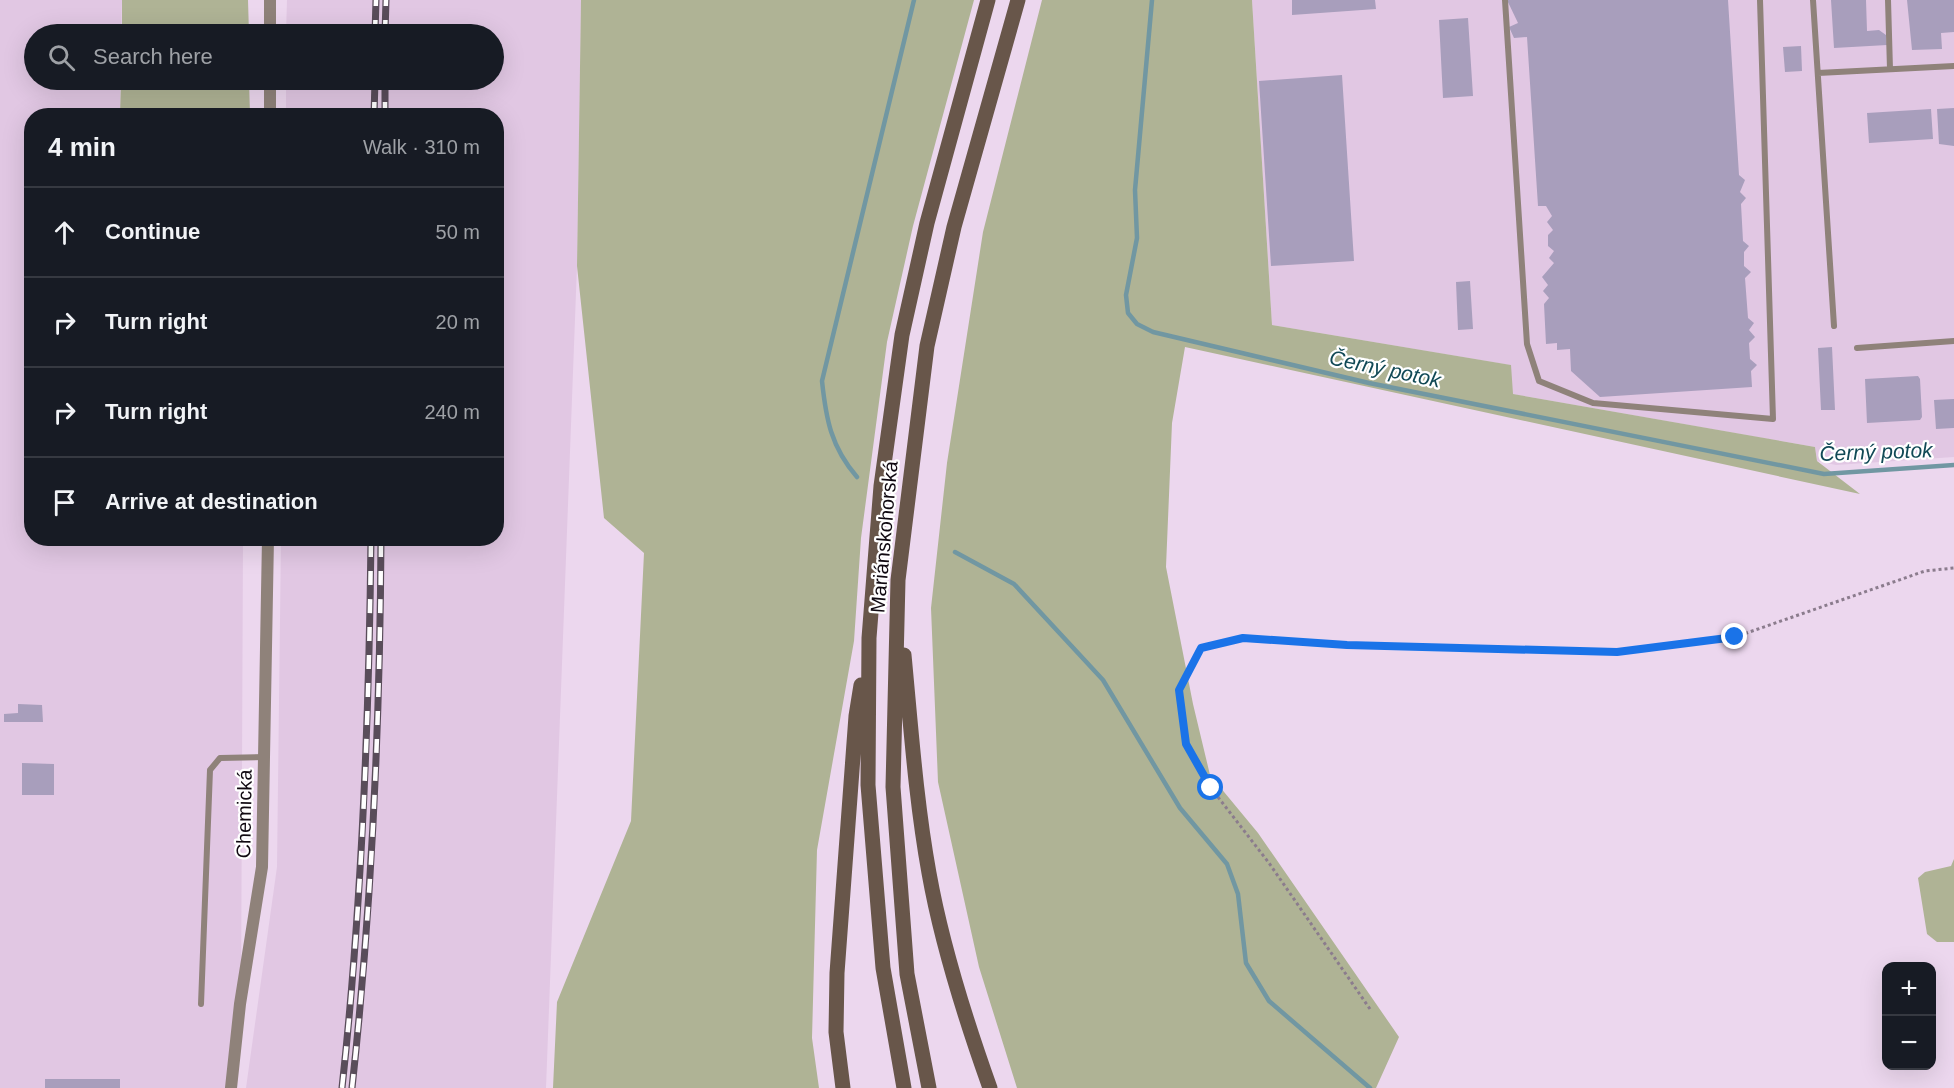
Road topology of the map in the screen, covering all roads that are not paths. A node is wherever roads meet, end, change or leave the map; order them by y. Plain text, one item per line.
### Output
1 (270, 0) edge
2 (988, 0) edge
3 (1018, 0) edge
4 (1505, 0) edge
5 (1760, 0) edge
6 (1813, 0) edge
7 (1888, 0) edge
8 (270, 24) edge
9 (1954, 66) edge
10 (1890, 69) junction
11 (1818, 73) junction
12 (270, 90) edge
13 (270, 108) edge
14 (1834, 326) dead end
15 (1954, 341) edge
16 (1857, 348) dead end
17 (268, 546) edge
18 (898, 580) junction
19 (869, 638) junction
20 (265, 757) junction
21 (201, 1004) dead end
22 (231, 1088) edge
23 (843, 1088) edge
24 (904, 1088) edge
25 (929, 1088) edge
26 (990, 1088) edge

1 - 8 street
2 - 19 main road, Mariánskohorská
3 - 18 main road, Mariánskohorská
4 - 5 lane
6 - 11 lane
7 - 10 lane
9 - 10 lane
10 - 11 lane
11 - 14 lane
12 - 13 street
15 - 16 lane
17 - 20 street, Chemická
18 - 25 main road, Mariánskohorská
18 - 26 main road
19 - 23 main road
19 - 24 main road, Mariánskohorská
20 - 21 lane
20 - 22 street, Chemická

